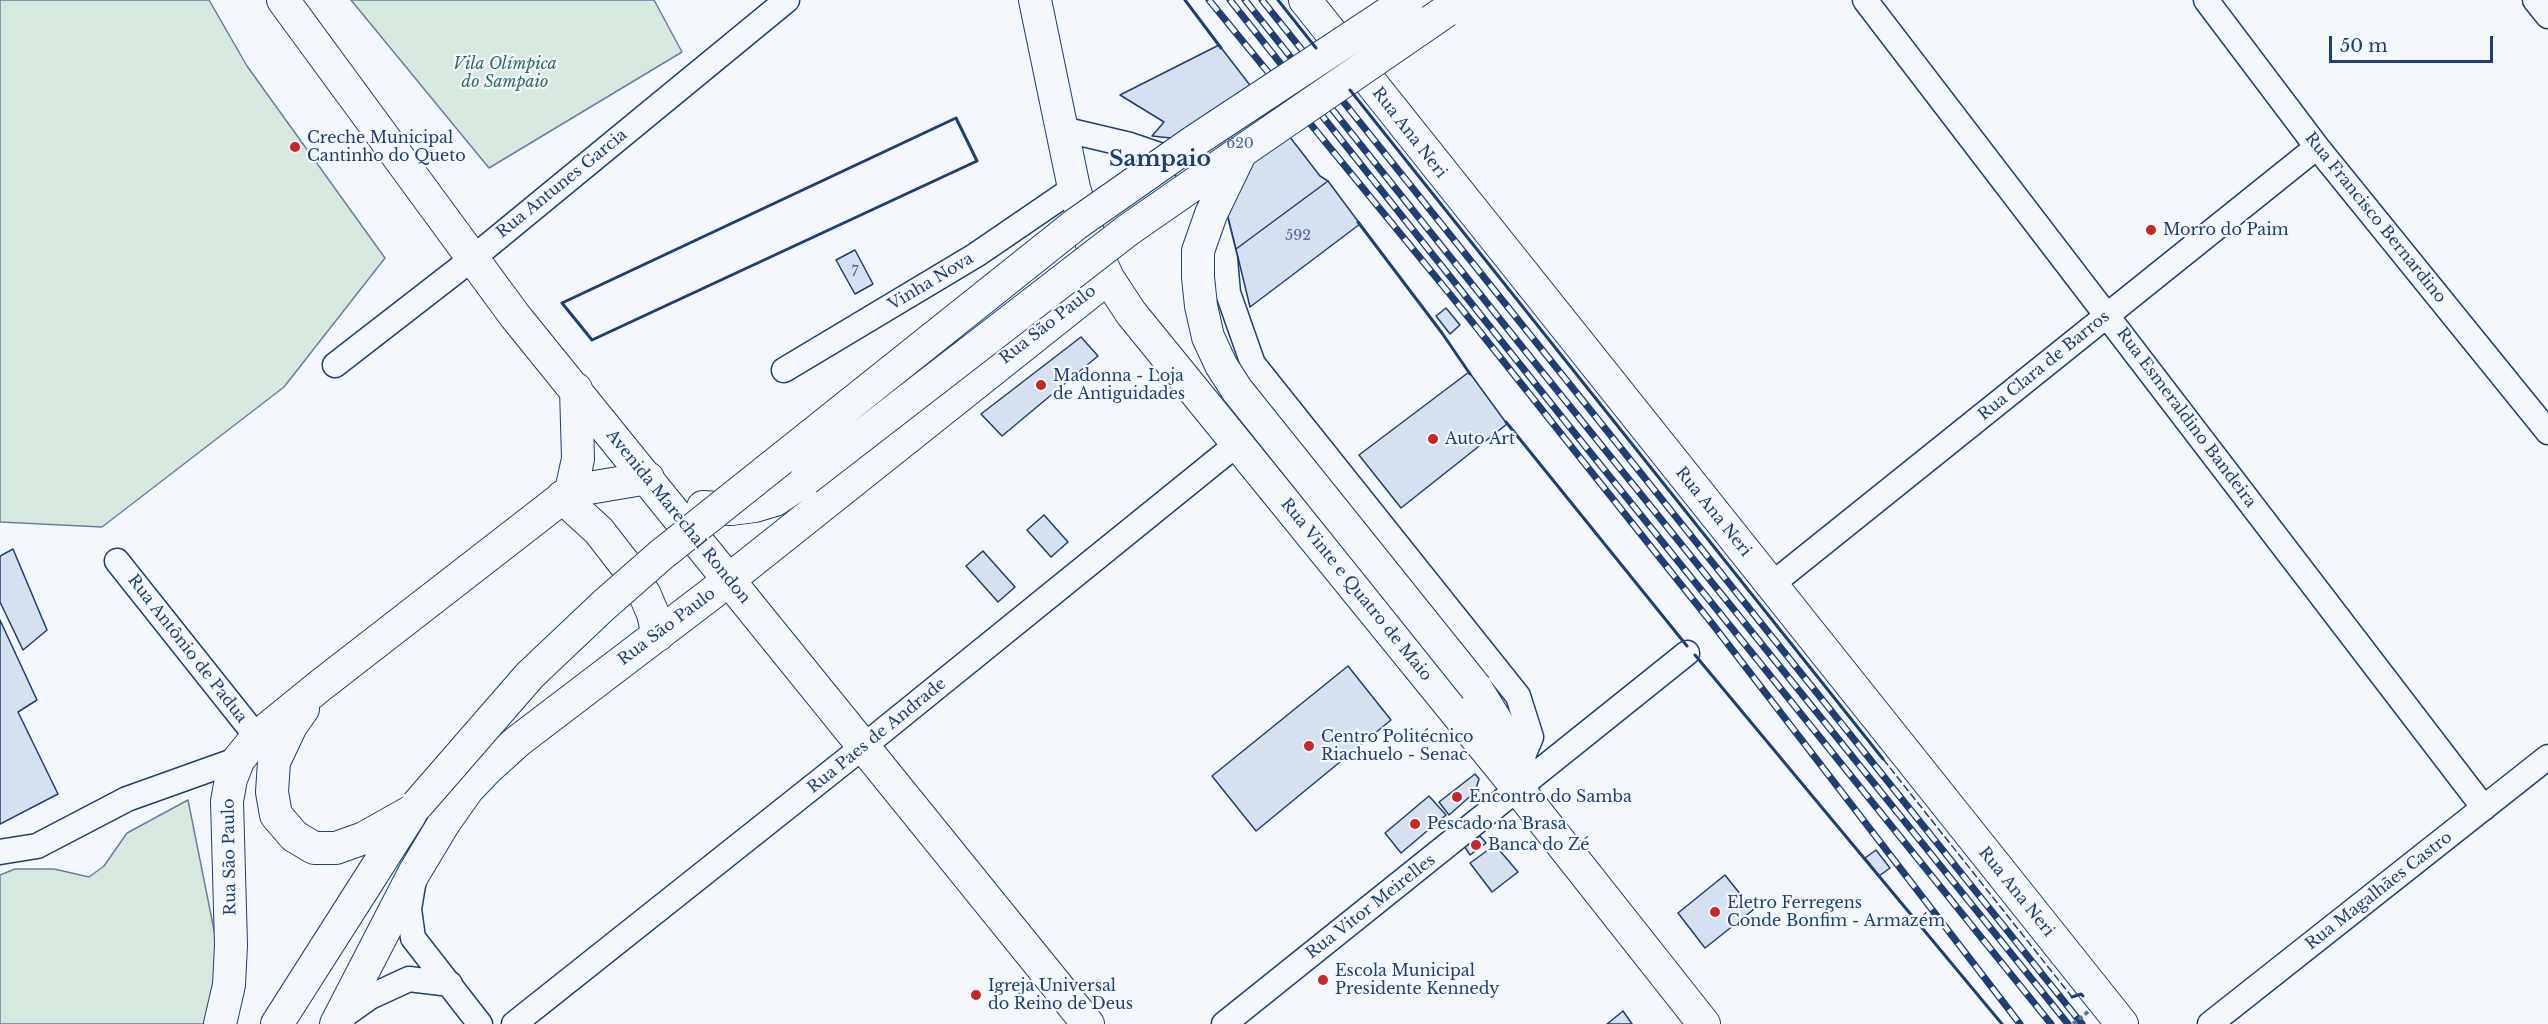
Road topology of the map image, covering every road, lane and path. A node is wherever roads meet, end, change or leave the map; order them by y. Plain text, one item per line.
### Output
1 (283, 0) edge
2 (787, 0) edge
3 (1035, 0) edge
4 (1305, 0) edge
5 (1408, 0) edge
6 (1864, 0) edge
7 (2206, 0) edge
8 (2535, 0) edge
9 (1453, 6) edge
10 (2548, 16) edge
11 (1062, 129) junction
12 (2317, 147) junction
13 (1241, 152) junction
14 (1074, 188) junction
15 (472, 258) junction
16 (1108, 278) junction
17 (2107, 315) junction
18 (335, 365) dead end
19 (784, 370) dead end
20 (576, 389) junction
21 (2548, 432) edge
22 (1237, 444) junction
23 (652, 484) junction
24 (567, 494) junction
25 (117, 561) dead end
26 (728, 580) junction
27 (1771, 585) junction
28 (658, 635) junction
29 (1687, 653) dead end
30 (321, 685) junction
31 (864, 746) junction
32 (248, 748) junction
33 (2548, 757) edge
34 (1519, 776) junction
35 (415, 808) junction
36 (2484, 808) junction
37 (0, 852) edge
38 (414, 873) junction
39 (303, 979) junction
40 (450, 984) junction
41 (2089, 1011) dead end
42 (336, 1022) edge
43 (220, 1024) edge
44 (277, 1024) edge
45 (289, 1024) edge
46 (480, 1024) edge
47 (514, 1024) edge
48 (1088, 1024) edge
49 (1224, 1024) edge
50 (1704, 1024) edge
51 (2073, 1024) edge
52 (2122, 1024) edge
53 (2210, 1024) edge

1 - 15 main road, Avenida Marechal Rondon
2 - 15 street, Rua Antunes Garcia
3 - 11 main road, Rua Vinte e Quatro de Maio
4 - 27 main road, Rua Ana Neri
5 - 35 main road, bridge
6 - 17 street, Rua Esmeraldino Bandeira
7 - 12 street, Rua Francisco Bernardino
8 - 10 street
9 - 13 main road, bridge
11 - 14 main road, Rua Vinte e Quatro de Maio
11 - 34 street
12 - 17 street, Rua Clara de Barros
12 - 21 street, Rua Francisco Bernardino
13 - 23 main road, bridge
13 - 34 main road, bridge
14 - 16 main road, Rua Vinte e Quatro de Maio
14 - 19 street, Vinha Nova
15 - 18 street, Rua Antunes Garcia
15 - 20 main road, Avenida Marechal Rondon
16 - 22 main road, Rua Vinte e Quatro de Maio
16 - 26 main road, Rua São Paulo
17 - 27 street, Rua Clara de Barros
17 - 36 street, Rua Esmeraldino Bandeira
20 - 23 main road, Avenida Marechal Rondon
20 - 24 main road
22 - 31 street, Rua Paes de Andrade
22 - 34 main road, Rua Vinte e Quatro de Maio
23 - 24 main road
23 - 26 main road, Avenida Marechal Rondon
24 - 28 main road
24 - 30 main road
25 - 32 street, Rua Antônio de Padua
26 - 28 main road, Rua São Paulo
26 - 31 main road, Avenida Marechal Rondon
27 - 52 main road, Rua Ana Neri
28 - 38 main road, Rua São Paulo
29 - 34 street, Rua Vitor Meirelles
30 - 32 main road
30 - 35 main road
31 - 47 street, Rua Paes de Andrade
31 - 48 main road, Avenida Marechal Rondon
32 - 37 street
32 - 43 main road, Rua São Paulo
33 - 36 street, Rua Magalhães Castro
34 - 49 street, Rua Vitor Meirelles
34 - 50 main road, Rua Vinte e Quatro de Maio
35 - 39 main road
36 - 53 street, Rua Magalhães Castro
38 - 40 street
38 - 42 main road, Rua São Paulo
39 - 44 main road
39 - 45 main road
40 - 42 street
40 - 46 street
41 - 51 path, bridge

